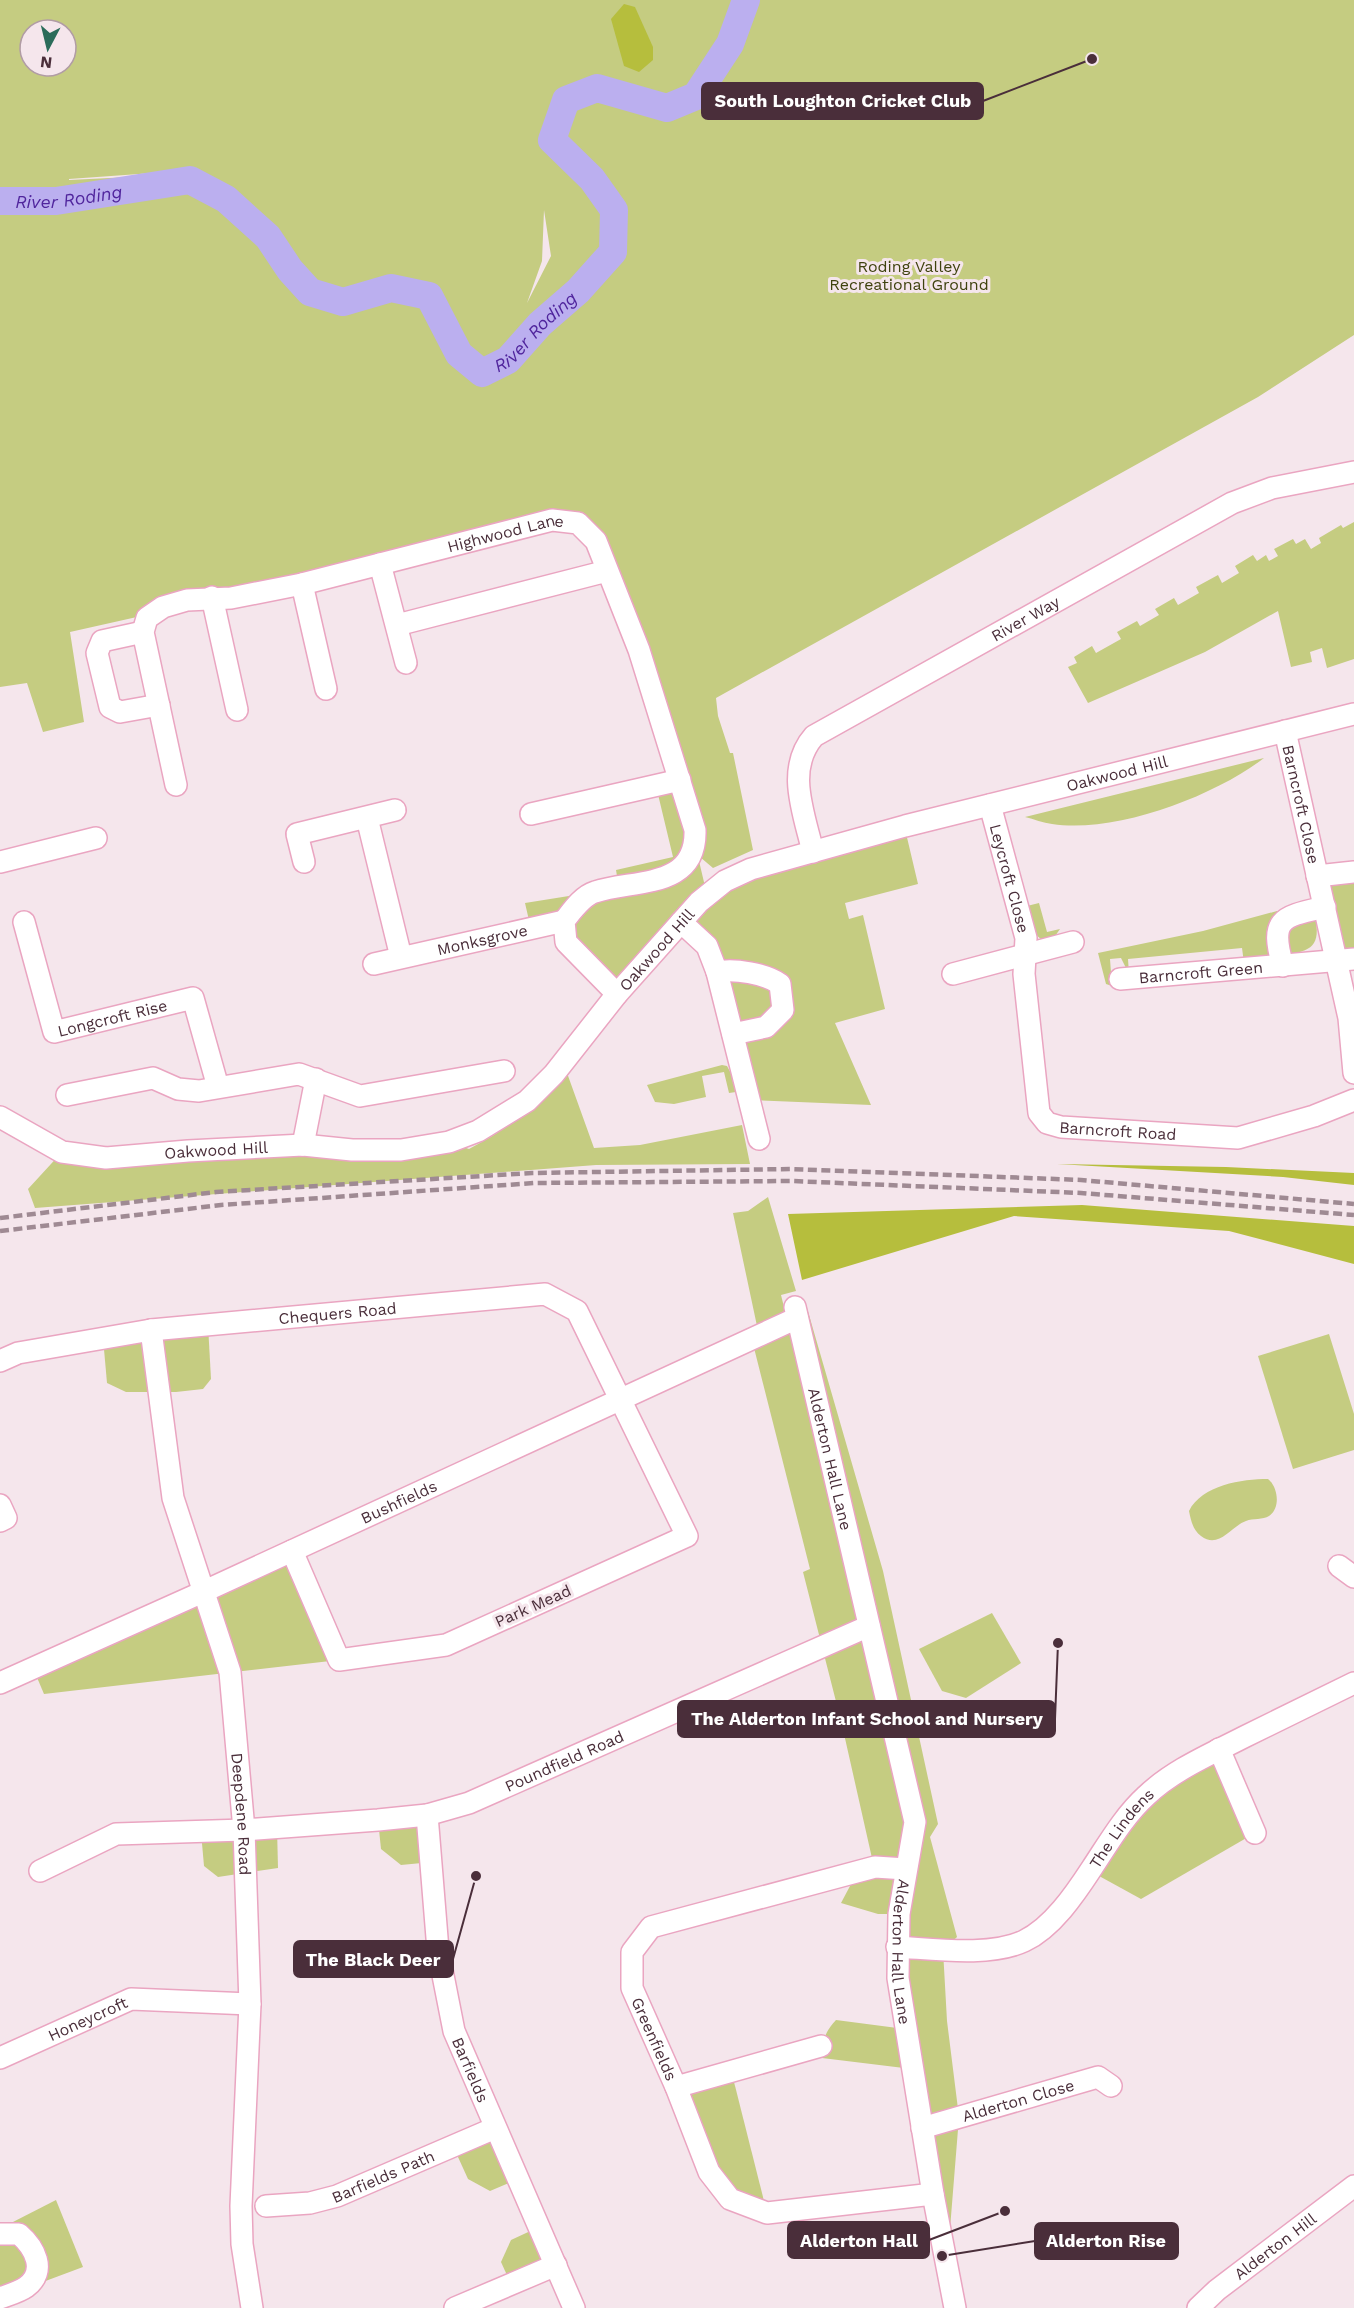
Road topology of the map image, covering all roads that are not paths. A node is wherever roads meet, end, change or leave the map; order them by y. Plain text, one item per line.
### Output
1 (1354, 471) edge
2 (380, 564) junction
3 (607, 571) junction
4 (302, 584) junction
5 (212, 597) junction
6 (398, 625) junction
7 (143, 632) junction
8 (406, 663) dead end
9 (326, 689) dead end
10 (159, 705) junction
11 (237, 710) dead end
12 (1354, 714) edge
13 (1285, 731) junction
14 (680, 780) junction
15 (176, 785) dead end
16 (990, 805) junction
17 (395, 810) dead end
18 (531, 814) dead end
19 (366, 818) junction
20 (96, 838) dead end
21 (813, 852) junction
22 (0, 862) edge
23 (304, 862) dead end
24 (1354, 872) edge
25 (1317, 876) junction
26 (1325, 907) junction
27 (564, 921) junction
28 (24, 922) dead end
29 (681, 922) junction
30 (1073, 942) dead end
31 (1025, 954) junction
32 (401, 957) junction
33 (1345, 960) edge
34 (374, 964) dead end
35 (1283, 966) junction
36 (717, 972) junction
37 (953, 974) dead end
38 (1120, 979) dead end
39 (617, 994) junction
40 (733, 1034) junction
41 (504, 1071) dead end
42 (1354, 1073) edge
43 (316, 1079) junction
44 (218, 1087) junction
45 (68, 1095) dead end
46 (1354, 1101) edge
47 (0, 1117) edge
48 (759, 1139) dead end
49 (303, 1145) junction
50 (796, 1312) joint
51 (151, 1330) junction
52 (0, 1361) edge
53 (620, 1398) junction
54 (0, 1505) edge
55 (0, 1521) edge
56 (292, 1551) junction
57 (205, 1591) junction
58 (869, 1626) junction
59 (0, 1683) edge
60 (1354, 1683) edge
61 (1219, 1749) junction
62 (427, 1815) junction
63 (244, 1830) junction
64 (1255, 1833) dead end
65 (906, 1869) junction
66 (40, 1871) dead end
67 (897, 1947) junction
68 (250, 2004) junction
69 (821, 2046) dead end
70 (0, 2058) edge
71 (1111, 2086) dead end
72 (676, 2087) junction
73 (495, 2128) junction
74 (922, 2128) junction
75 (1354, 2186) edge
76 (933, 2194) junction
77 (266, 2206) dead end
78 (0, 2234) edge
79 (556, 2265) junction
80 (0, 2298) edge
81 (252, 2308) edge
82 (455, 2308) edge
83 (574, 2308) edge
84 (955, 2308) edge
85 (1198, 2308) edge

1 - 21 street, River Way
2 - 3 street, Highwood Lane
2 - 4 street, Highwood Lane
2 - 6 street
3 - 6 street
3 - 14 street, Highwood Lane
4 - 5 street, Highwood Lane
4 - 9 street
5 - 7 street, Highwood Lane
5 - 11 street
6 - 8 street
7 - 10 street
7 - 10 street
10 - 15 street
12 - 13 street, Oakwood Hill
13 - 16 street, Oakwood Hill
13 - 25 street, Barncroft Close
14 - 18 street
14 - 27 street, Highwood Lane
16 - 21 street, Oakwood Hill
16 - 31 street, Leycroft Close
17 - 19 street
19 - 23 street
19 - 32 street
20 - 22 street
21 - 29 street, Oakwood Hill
24 - 25 street, Barncroft Close
25 - 26 street, Barncroft Close
26 - 33 street, Barncroft Close
26 - 35 street, Barncroft Green
27 - 32 street, Monksgrove
27 - 39 street
28 - 44 street, Longcroft Rise
29 - 36 street
29 - 39 street, Oakwood Hill
30 - 31 street, Leycroft Close
31 - 37 street, Leycroft Close
31 - 46 street, Barncroft Road
32 - 34 street, Monksgrove
33 - 35 street, Barncroft Green
33 - 42 street, Barncroft Close
35 - 38 street, Barncroft Green
36 - 40 street
36 - 40 street
39 - 49 street, Oakwood Hill
40 - 48 street
41 - 43 street
43 - 44 street
43 - 49 street
44 - 45 street
47 - 49 street, Oakwood Hill
50 - 53 street, Bushfields
50 - 58 street, Alderton Hall Lane
51 - 52 street, Chequers Road
51 - 53 street, Chequers Road
51 - 57 street, Deepdene Road
53 - 56 street, Bushfields
53 - 56 street, Park Mead
54 - 55 street
56 - 57 street, Bushfields
57 - 59 street, Bushfields
57 - 63 street, Deepdene Road
58 - 62 street, Poundfield Road
58 - 65 street, Alderton Hall Lane
60 - 61 street, The Lindens
61 - 64 street
61 - 67 street, The Lindens
62 - 63 street, Poundfield Road
62 - 73 street, Barfields
63 - 66 street, Poundfield Road
63 - 68 street, Deepdene Road
65 - 67 street, Alderton Hall Lane
65 - 72 street, Greenfields
67 - 74 street, Alderton Hall Lane
68 - 70 street, Honeycroft
68 - 81 street, Deepdene Road
69 - 72 street
71 - 74 street, Alderton Close
72 - 76 street, Greenfields
73 - 77 street, Barfields Path
73 - 79 street, Barfields
74 - 76 street, Alderton Hall Lane
75 - 85 street, Alderton Hill
76 - 84 street, Alderton Hall Lane
78 - 80 street
79 - 82 street
79 - 83 street, Barfields

